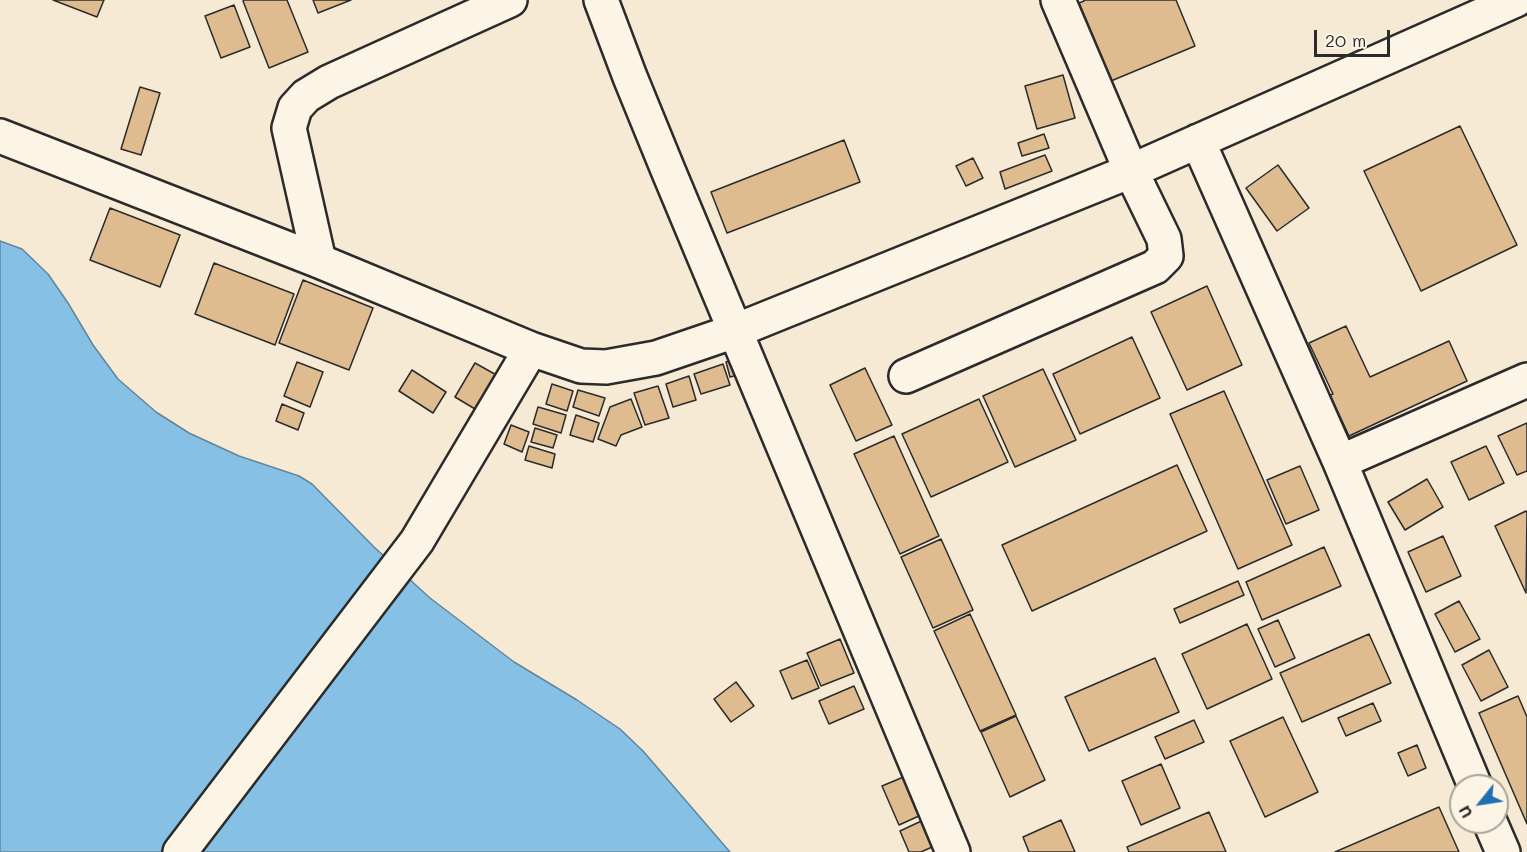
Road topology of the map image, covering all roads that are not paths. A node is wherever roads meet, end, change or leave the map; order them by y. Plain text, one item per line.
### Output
1 (510, 0) edge
2 (601, 0) edge
3 (1058, 0) edge
4 (1515, 0) edge
5 (0, 136) edge
6 (1198, 141) junction
7 (1131, 171) junction
8 (319, 261) junction
9 (735, 331) junction
10 (531, 349) junction
11 (906, 376) dead end
12 (1527, 380) edge
13 (1340, 462) junction
14 (1470, 774) edge
15 (1495, 834) edge
16 (180, 852) edge
17 (953, 852) edge
18 (1503, 852) edge

1 - 8 street
2 - 9 street
3 - 7 street
4 - 6 street
5 - 8 street
6 - 7 street
6 - 13 street
7 - 9 street
7 - 11 street
8 - 10 street
9 - 10 street
9 - 17 street
10 - 16 street
12 - 13 street
13 - 14 street
15 - 18 street

